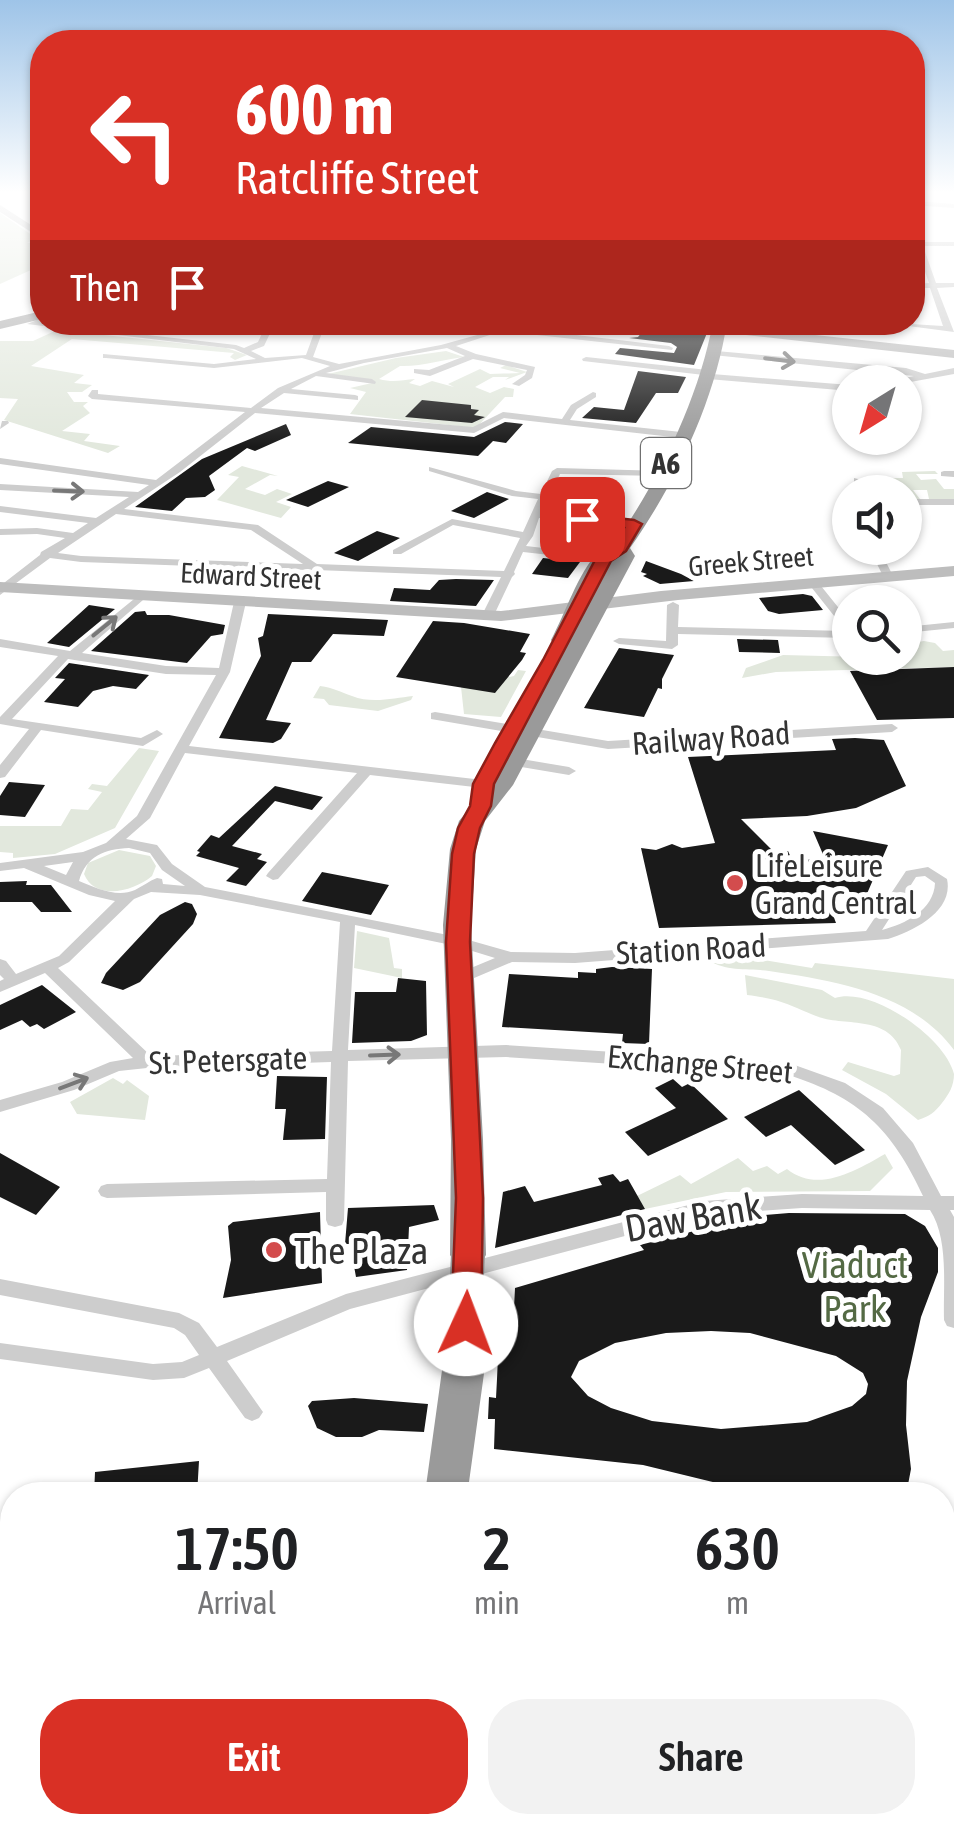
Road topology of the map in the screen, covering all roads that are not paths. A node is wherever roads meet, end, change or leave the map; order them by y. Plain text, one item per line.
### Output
1 (931, 277) edge
2 (954, 284) edge
3 (925, 286) edge
4 (935, 286) junction
5 (30, 319) edge
6 (0, 325) edge
7 (925, 327) edge
8 (951, 330) edge
9 (122, 335) edge
10 (265, 335) edge
11 (317, 335) edge
12 (482, 335) edge
13 (562, 335) edge
14 (725, 335) edge
15 (788, 335) edge
16 (604, 340) junction
17 (449, 346) junction
18 (669, 348) dead end
19 (246, 350) junction
20 (716, 353) junction
21 (954, 354) edge
22 (106, 356) dead end
23 (473, 356) junction
24 (309, 357) junction
25 (261, 358) junction
26 (338, 366) junction
27 (954, 371) edge
28 (415, 373) dead end
29 (315, 374) junction
30 (708, 375) junction
31 (926, 377) junction
32 (922, 378) edge
33 (372, 382) dead end
34 (516, 384) dead end
35 (832, 387) edge
36 (281, 390) junction
37 (95, 392) dead end
38 (592, 395) dead end
39 (354, 398) dead end
40 (254, 412) junction
41 (564, 422) junction
42 (682, 435) junction
43 (0, 461) edge
44 (432, 469) dead end
45 (662, 473) junction
46 (157, 483) junction
47 (0, 487) edge
48 (138, 495) junction
49 (545, 497) junction
50 (922, 502) edge
51 (954, 502) edge
52 (0, 509) edge
53 (114, 511) junction
54 (538, 514) junction
55 (96, 521) junction
56 (634, 524) junction
57 (0, 532) edge
58 (72, 536) junction
59 (528, 536) junction
60 (281, 546) junction
61 (522, 549) junction
62 (396, 552) dead end
63 (612, 553) junction
64 (46, 554) junction
65 (882, 565) edge
66 (242, 566) junction
67 (312, 569) junction
68 (954, 570) edge
69 (510, 574) junction
70 (888, 576) junction
71 (814, 583) junction
72 (2, 589) edge
73 (140, 598) junction
74 (594, 600) junction
75 (673, 600) junction
76 (240, 602) junction
77 (832, 607) edge
78 (494, 616) junction
79 (954, 624) edge
80 (922, 628) edge
81 (674, 630) junction
82 (832, 632) edge
83 (566, 634) junction
84 (618, 641) dead end
85 (0, 644) edge
86 (68, 656) junction
87 (224, 672) junction
88 (0, 700) edge
89 (18, 702) junction
90 (435, 716) dead end
91 (37, 727) junction
92 (892, 728) dead end
93 (522, 730) junction
94 (157, 734) dead end
95 (182, 748) junction
96 (0, 751) edge
97 (16, 752) junction
98 (505, 760) junction
99 (367, 770) junction
100 (569, 771) dead end
101 (0, 774) edge
102 (482, 795) junction
103 (144, 818) junction
104 (111, 845) junction
105 (152, 848) junction
106 (87, 856) junction
107 (30, 866) junction
108 (166, 866) junction
109 (0, 867) edge
110 (273, 876) dead end
111 (72, 880) junction
112 (150, 888) junction
113 (200, 891) junction
114 (91, 893) junction
115 (128, 897) junction
116 (890, 912) junction
117 (348, 919) junction
118 (101, 922) junction
119 (914, 922) junction
120 (872, 934) junction
121 (458, 942) junction
122 (510, 957) junction
123 (0, 964) edge
124 (48, 968) junction
125 (460, 980) junction
126 (7, 985) edge
127 (463, 1052) junction
128 (339, 1056) junction
129 (148, 1062) junction
130 (0, 1106) edge
131 (336, 1185) junction
132 (107, 1191) dead end
133 (945, 1203) edge
134 (335, 1220) dead end
135 (0, 1287) edge
136 (953, 1309) edge
137 (954, 1320) edge
138 (0, 1350) edge
139 (213, 1358) junction
140 (252, 1412) dead end
141 (448, 1482) edge

1 - 4 street
2 - 4 street
3 - 4 street
4 - 8 street
5 - 6 main road
7 - 8 street
9 - 19 street
10 - 19 street
11 - 24 street
12 - 17 street
13 - 16 street
14 - 20 highway, A6
15 - 21 main road
16 - 18 street
16 - 30 street
17 - 23 street
17 - 26 street
19 - 25 street
20 - 30 highway, A6
20 -> 31 street
22 - 25 street
23 - 28 street
23 - 34 street
24 - 25 street
24 - 26 street
26 - 29 street
27 - 31 street
29 - 33 street
29 - 36 street
30 - 35 street
30 - 42 highway, A6
31 - 32 street
36 - 39 street
36 - 40 street
37 - 40 street
38 - 41 street
40 - 41 street
40 - 46 street
41 - 42 street
42 - 45 highway, A6
43 - 46 street
44 - 49 street
45 - 49 street
45 - 56 highway, A6
46 - 48 street
47 -> 48 street
48 - 53 street
49 - 54 street
50 - 51 street
52 - 55 street
53 - 55 street
53 - 60 street
54 - 56 street
54 - 59 street
55 - 58 street
56 - 63 highway, A6
57 - 58 street
58 - 64 street
59 - 61 street
59 - 62 street
60 - 66 street
60 - 67 street
61 - 63 street
61 - 69 street
63 - 74 highway, A6
63 - 74 highway, A6
64 - 66 street
64 - 72 street
65 - 70 street
66 - 67 street
67 - 69 street
68 - 70 main road, Greek Street
69 - 78 street
70 - 71 main road, Greek Street
71 - 75 main road, Greek Street
71 - 77 street
72 - 73 main road, Edward Street
73 - 76 main road, Edward Street
86 -> 73 street
74 - 75 main road, Greek Street
74 - 75 main road, Greek Street
74 - 78 main road, Edward Street
74 - 83 highway, A6
74 - 93 highway, A6
75 - 81 street
76 - 78 main road, Edward Street
76 - 87 street
78 - 83 main road
79 - 80 street
81 - 82 street
81 - 84 street
83 - 93 highway, A6
85 - 86 street
86 - 87 street
86 - 89 street
87 - 95 street
88 - 89 street
89 - 91 street
90 - 93 street, Railway Road
91 - 94 street
91 - 97 street
92 - 93 street, Railway Road
93 - 98 highway, A6
95 - 99 street
95 - 103 street
96 - 97 street
97 - 101 street
98 - 100 street
98 - 102 highway, A6
99 - 102 street
99 - 110 street
102 - 121 highway, A6
103 - 104 street
103 - 105 street
104 - 105 street
104 - 106 street
105 - 108 street
106 - 107 street
106 - 111 street
107 - 109 street
107 - 111 street
108 - 112 street
108 - 113 street
111 - 114 street
112 - 113 street, Station Road
112 - 115 street
113 - 117 street, Station Road
114 - 115 street
114 - 118 street
115 - 118 street
116 - 119 street
116 - 119 street
116 - 120 street
117 - 121 street, Station Road
117 - 128 street
118 - 124 street
119 - 120 street, Station Road
120 - 122 street, Station Road
121 - 122 street, Station Road
121 - 125 highway, A6
122 - 125 street, Station Road
123 - 126 street
124 - 126 street
124 - 129 street
125 - 127 highway, A6
128 -> 127 street, St. Petersgate
127 - 133 street, Exchange Street
127 - 141 highway, A6, bridge
128 - 129 street, St. Petersgate
128 - 131 street
130 -> 129 street, St. Petersgate
131 - 132 street
131 - 134 street
133 - 136 street, Exchange Street
133 - 139 street, Daw Bank
135 - 139 street
136 - 137 street, Exchange Street
138 - 139 street, Daw Bank
139 - 140 street

